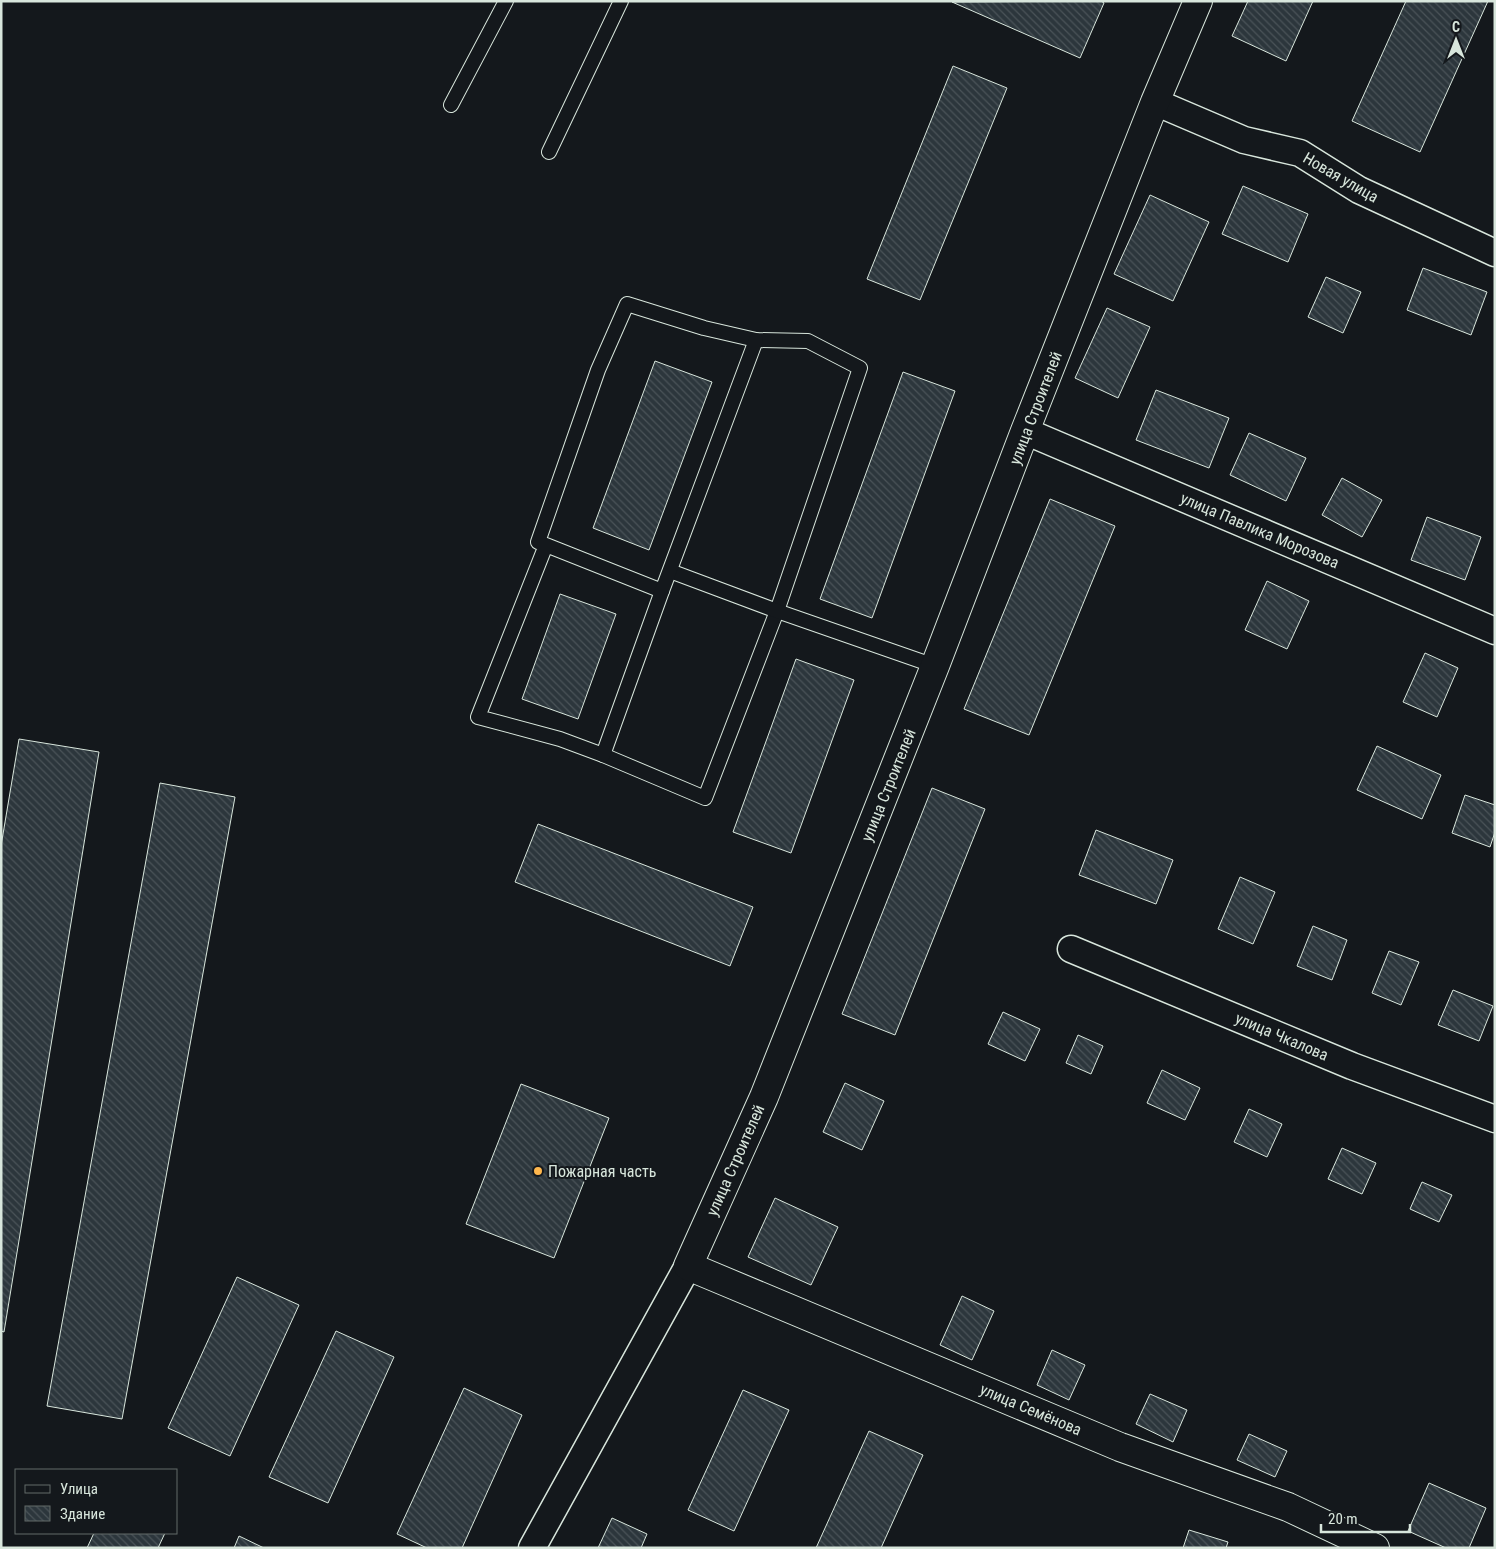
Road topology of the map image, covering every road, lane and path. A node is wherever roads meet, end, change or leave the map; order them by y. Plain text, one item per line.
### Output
1 (506, 1) edge
2 (621, 1) edge
3 (1198, 1) edge
4 (1155, 102) junction
5 (451, 105) dead end
6 (549, 152) dead end
7 (1495, 253) edge
8 (756, 340) junction
9 (1025, 431) junction
10 (546, 545) junction
11 (670, 571) junction
12 (662, 591) junction
13 (778, 611) junction
14 (1495, 631) edge
15 (935, 666) junction
16 (604, 755) junction
17 (1071, 949) dead end
18 (1495, 1119) edge
19 (688, 1266) junction
20 (532, 1548) edge
21 (1375, 1548) edge

1 - 5 lane
2 - 6 lane
3 - 4 street, улица Строителей
4 - 7 street, Новая улица
4 - 9 street, улица Строителей
8 - 10 lane
8 - 11 lane
8 - 13 lane
9 - 14 street, улица Павлика Морозова
9 - 15 street, улица Строителей
10 - 12 lane
10 - 16 lane
11 - 12 lane
11 - 13 lane
12 - 16 lane
13 - 15 lane
13 - 16 lane
15 - 19 street, улица Строителей
17 - 18 street, улица Чкалова
19 - 20 street, улица Строителей
19 - 21 street, улица Семёнова

